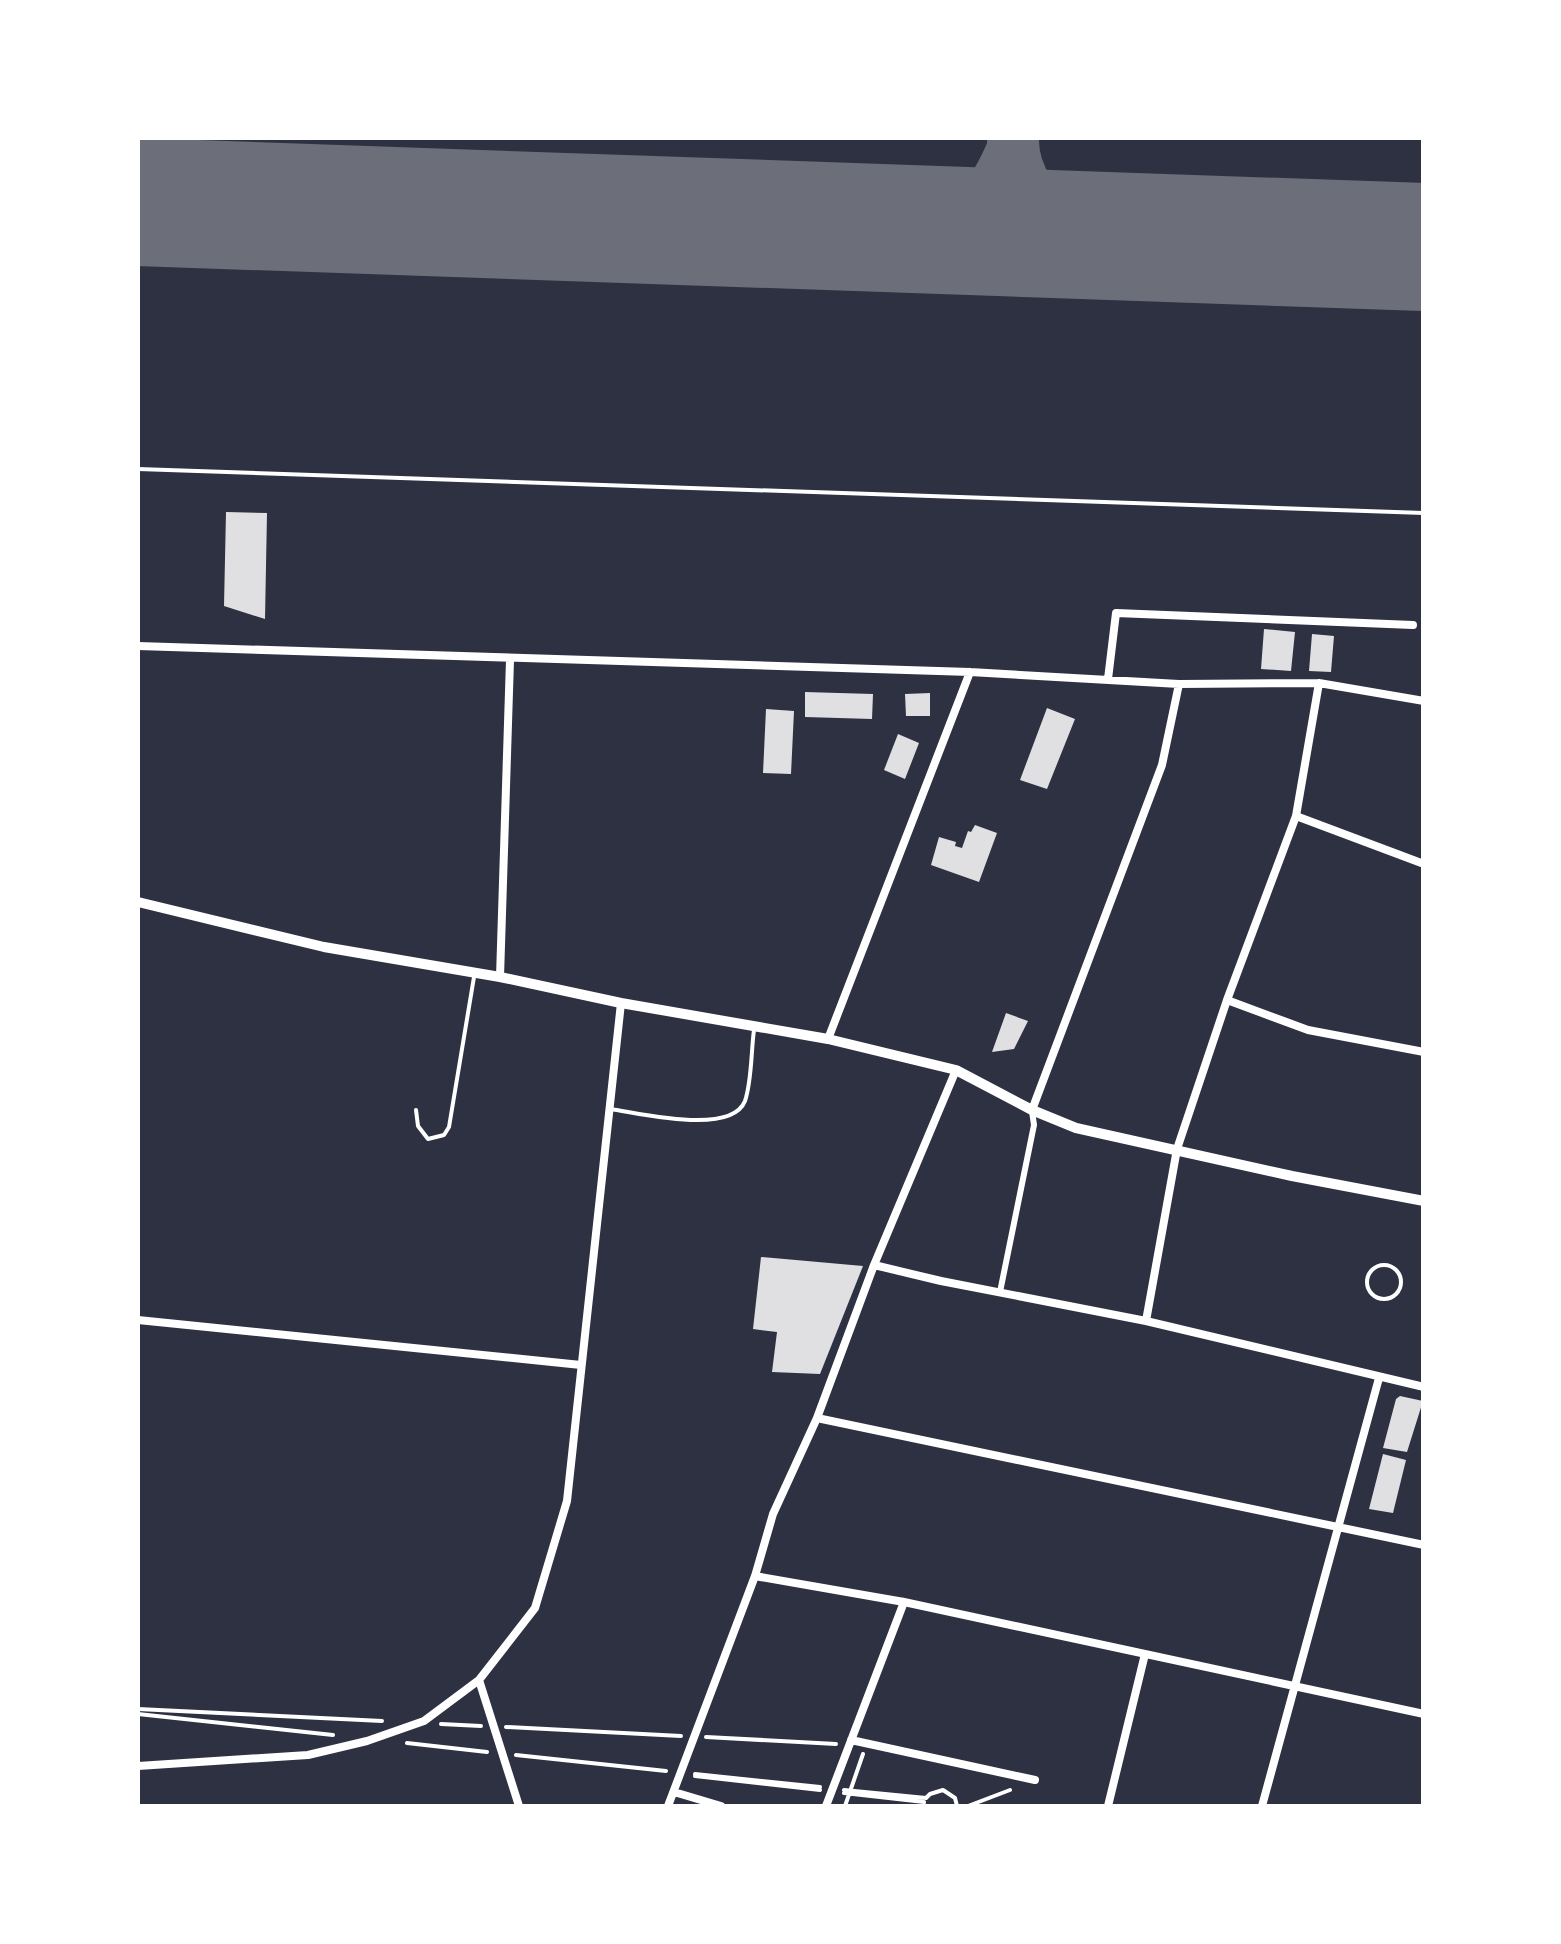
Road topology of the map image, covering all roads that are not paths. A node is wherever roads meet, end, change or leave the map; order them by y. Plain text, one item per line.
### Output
1 (1414, 625) dead end
2 (138, 646) edge
3 (510, 660) junction
4 (970, 672) junction
5 (1108, 680) junction
6 (1179, 684) junction
7 (1319, 684) junction
8 (1424, 700) edge
9 (1296, 816) junction
10 (1424, 864) edge
11 (138, 902) edge
12 (475, 972) junction
13 (500, 976) junction
14 (1227, 1000) junction
15 (621, 1003) junction
16 (754, 1027) junction
17 (828, 1040) junction
18 (1424, 1052) edge
19 (956, 1070) junction
20 (610, 1109) junction
21 (416, 1110) dead end
22 (1032, 1110) junction
23 (1177, 1149) junction
24 (1424, 1201) edge
25 (874, 1264) junction
26 (1000, 1292) junction
27 (138, 1320) edge
28 (1146, 1321) junction
29 (582, 1365) junction
30 (1379, 1378) junction
31 (1424, 1386) edge
32 (816, 1418) junction
33 (1341, 1527) junction
34 (1424, 1545) edge
35 (755, 1576) junction
36 (904, 1602) junction
37 (1145, 1654) junction
38 (479, 1680) junction
39 (1294, 1686) junction
40 (1424, 1714) edge
41 (851, 1740) junction
42 (138, 1766) edge
43 (1036, 1780) road end
44 (674, 1792) junction
45 (520, 1806) edge
46 (668, 1806) edge
47 (720, 1806) edge
48 (826, 1806) edge
49 (1108, 1806) edge
50 (1262, 1806) edge

1 - 5 street
2 - 3 street
3 - 4 street
3 - 13 street
4 - 5 street
4 - 17 street
5 - 6 street
6 - 7 street
6 - 22 street
7 - 8 street
7 - 9 street
9 - 10 street
9 - 14 street
11 - 12 street
12 - 13 street
12 - 21 lane
13 - 15 street
14 - 18 street
14 - 23 street
15 - 16 street
15 - 20 street
16 - 17 street
16 - 20 lane
17 - 19 street
19 - 22 street
19 - 25 street
20 - 29 street
22 - 23 street
22 - 26 street
23 - 24 street
23 - 28 street
25 - 26 street
25 - 32 street
26 - 28 street
27 - 29 street
28 - 30 street
29 - 38 street
30 - 31 street
30 - 33 street
32 - 33 street
32 - 35 street
33 - 34 street
33 - 39 street
35 - 36 street
35 - 44 street
36 - 37 street
36 - 41 street
37 - 39 street
37 - 49 street
38 - 42 street
38 - 45 street
39 - 40 street
39 - 50 street
41 - 43 street
41 - 48 street
44 - 46 street
44 - 47 street

